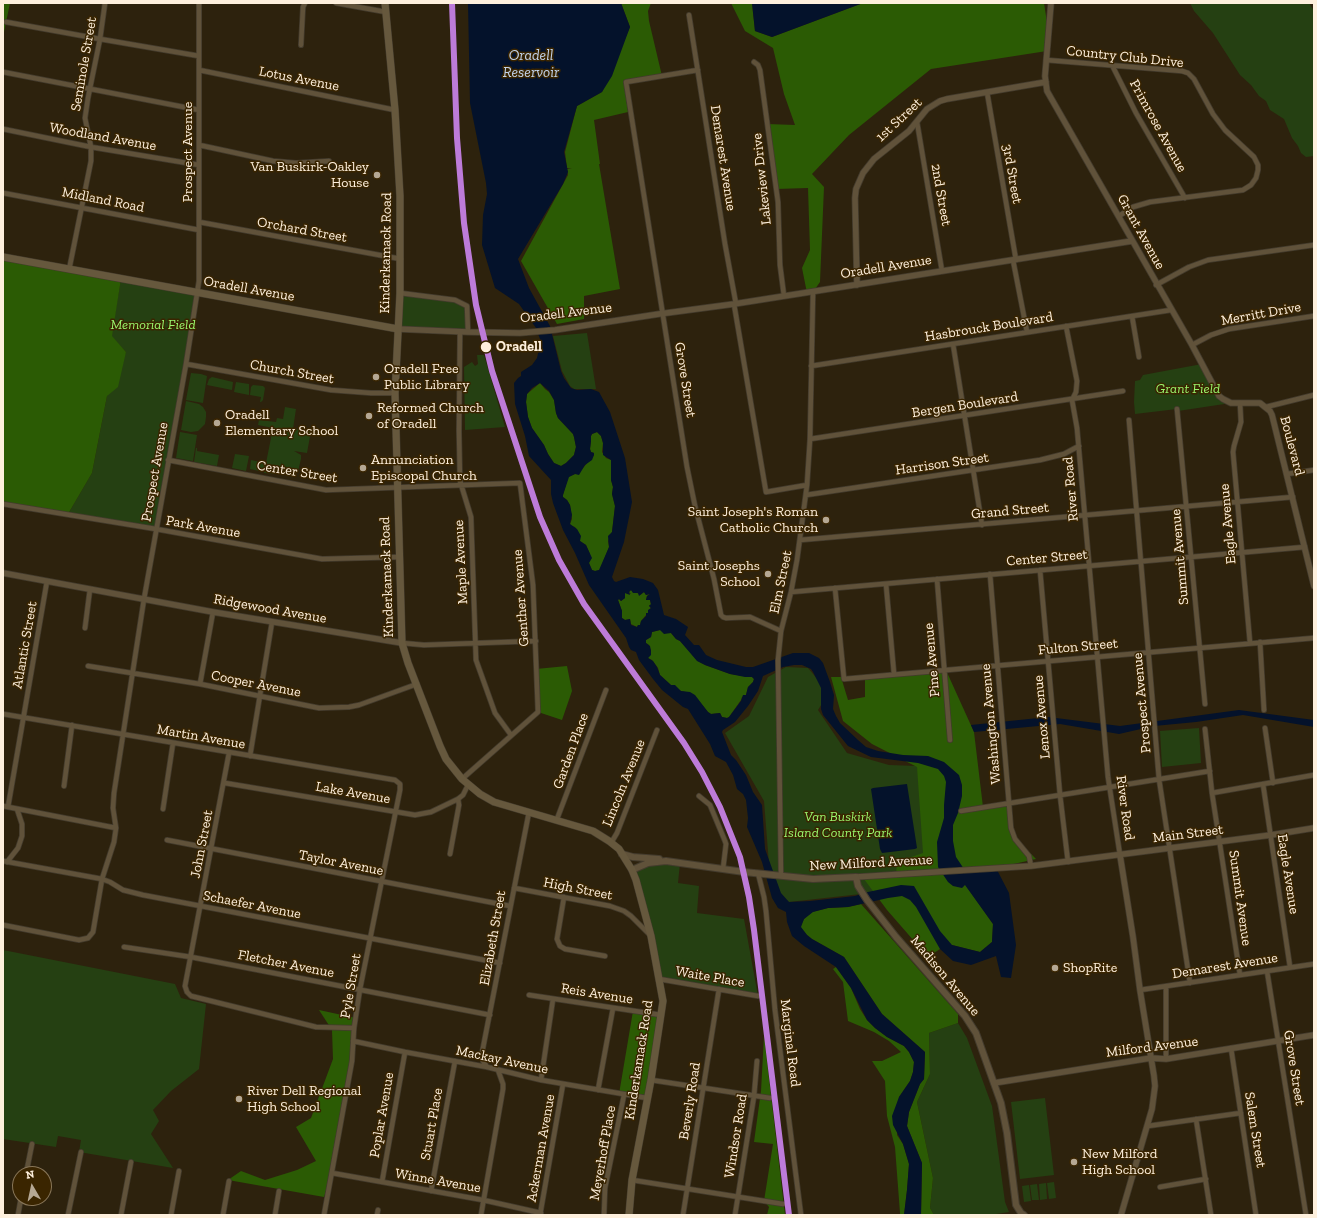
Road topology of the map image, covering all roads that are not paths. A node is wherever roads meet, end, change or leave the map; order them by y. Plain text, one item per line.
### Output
1 (105, 3) edge
2 (199, 3) edge
3 (305, 3) edge
4 (336, 3) edge
5 (385, 3) edge
6 (1051, 3) edge
7 (386, 12) junction
8 (690, 15) dead end
9 (6, 22) dead end
10 (100, 39) junction
11 (301, 45) dead end
12 (199, 56) junction
13 (1046, 60) junction
14 (754, 62) dead end
15 (1112, 65) junction
16 (199, 70) junction
17 (698, 70) junction
18 (3, 72) edge
19 (1046, 82) junction
20 (90, 89) junction
21 (987, 92) junction
22 (199, 110) junction
23 (396, 110) junction
24 (917, 122) junction
25 (3, 129) edge
26 (199, 145) junction
27 (91, 147) junction
28 (329, 161) dead end
29 (199, 165) junction
30 (3, 193) edge
31 (1185, 198) junction
32 (82, 207) junction
33 (1119, 216) junction
34 (199, 222) junction
35 (199, 230) junction
36 (1132, 241) junction
37 (1314, 245) edge
38 (3, 257) edge
39 (401, 259) junction
40 (1014, 260) junction
41 (69, 270) junction
42 (942, 271) junction
43 (857, 285) junction
44 (1156, 285) junction
45 (197, 292) junction
46 (812, 292) junction
47 (400, 293) junction
48 (784, 296) junction
49 (735, 304) junction
50 (1171, 310) junction
51 (663, 314) junction
52 (1132, 316) junction
53 (1314, 316) edge
54 (1066, 326) junction
55 (398, 329) junction
56 (460, 332) junction
57 (468, 332) junction
58 (1027, 332) junction
59 (954, 344) junction
60 (1192, 345) junction
61 (1139, 357) dead end
62 (186, 364) junction
63 (812, 366) junction
64 (1123, 391) dead end
65 (395, 393) junction
66 (1314, 395) edge
67 (1072, 400) junction
68 (1240, 403) junction
69 (1266, 407) junction
70 (1177, 409) dead end
71 (964, 416) junction
72 (1129, 420) dead end
73 (810, 439) junction
74 (1079, 446) junction
75 (168, 460) junction
76 (973, 470) junction
77 (1314, 470) edge
78 (1287, 474) junction
79 (520, 483) joint
80 (461, 485) junction
81 (807, 485) junction
82 (398, 487) junction
83 (806, 495) junction
84 (1292, 497) junction
85 (1238, 502) junction
86 (3, 504) edge
87 (1187, 507) junction
88 (1137, 511) junction
89 (1085, 516) junction
90 (982, 525) junction
91 (156, 529) junction
92 (800, 540) junction
93 (1305, 547) junction
94 (1242, 552) junction
95 (399, 557) junction
96 (1191, 557) junction
97 (1141, 561) junction
98 (1090, 566) junction
99 (1040, 570) junction
100 (3, 573) edge
101 (990, 574) junction
102 (937, 579) junction
103 (48, 581) junction
104 (886, 584) junction
105 (1314, 586) edge
106 (835, 588) junction
107 (90, 589) junction
108 (791, 592) junction
109 (144, 599) junction
110 (213, 612) junction
111 (272, 622) junction
112 (85, 628) dead end
113 (781, 631) junction
114 (1314, 638) edge
115 (536, 641) junction
116 (1260, 642) junction
117 (402, 643) junction
118 (475, 643) junction
119 (1250, 643) junction
120 (1199, 648) junction
121 (1149, 652) junction
122 (1098, 657) junction
123 (1048, 661) junction
124 (997, 665) junction
125 (88, 666) dead end
126 (944, 670) junction
127 (133, 672) junction
128 (894, 674) junction
129 (200, 684) junction
130 (417, 684) junction
131 (606, 690) dead end
132 (259, 697) junction
133 (1205, 704) dead end
134 (1264, 710) dead end
135 (3, 714) edge
136 (23, 717) junction
137 (72, 725) junction
138 (1265, 728) dead end
139 (1205, 729) dead end
140 (657, 730) dead end
141 (124, 735) junction
142 (511, 735) junction
143 (950, 740) dead end
144 (173, 743) junction
145 (229, 753) junction
146 (250, 756) junction
147 (1210, 771) junction
148 (1314, 774) edge
149 (462, 779) junction
150 (1159, 779) junction
151 (395, 780) joint
152 (224, 783) junction
153 (1273, 783) junction
154 (1263, 784) junction
155 (468, 785) junction
156 (64, 786) dead end
157 (1110, 787) junction
158 (1212, 793) junction
159 (1060, 795) junction
160 (699, 796) dead end
161 (458, 799) junction
162 (1009, 803) junction
163 (6, 807) edge
164 (17, 809) junction
165 (163, 809) dead end
166 (961, 811) dead end
167 (395, 812) junction
168 (529, 812) junction
169 (558, 819) junction
170 (116, 828) junction
171 (1314, 828) edge
172 (1271, 835) junction
173 (167, 840) dead end
174 (1221, 842) junction
175 (611, 843) junction
176 (1170, 848) junction
177 (212, 849) junction
178 (450, 854) dead end
179 (622, 854) junction
180 (1120, 855) junction
181 (670, 861) junction
182 (5, 862) edge
183 (1068, 862) junction
184 (1031, 866) junction
185 (723, 869) junction
186 (632, 870) junction
187 (970, 870) joint
188 (758, 874) junction
189 (781, 876) junction
190 (856, 877) junction
191 (102, 879) junction
192 (382, 882) junction
193 (514, 888) junction
194 (564, 897) junction
195 (201, 906) junction
196 (510, 906) junction
197 (3, 925) edge
198 (651, 936) junction
199 (370, 940) junction
200 (124, 947) dead end
201 (605, 956) dead end
202 (191, 957) junction
203 (500, 963) junction
204 (1314, 964) edge
205 (1290, 967) junction
206 (1267, 971) junction
207 (1240, 975) junction
208 (659, 979) junction
209 (1190, 983) junction
210 (1166, 987) junction
211 (360, 989) junction
212 (719, 990) junction
213 (1140, 990) junction
214 (529, 995) dead end
215 (758, 996) dead end
216 (553, 999) junction
217 (613, 1008) junction
218 (490, 1015) junction
219 (661, 1015) junction
220 (354, 1028) junction
221 (1314, 1035) edge
222 (1278, 1041) junction
223 (354, 1042) junction
224 (1231, 1048) junction
225 (405, 1052) junction
226 (1151, 1058) junction
227 (1166, 1059) junction
228 (455, 1061) junction
229 (757, 1061) dead end
230 (487, 1067) junction
231 (498, 1070) junction
232 (541, 1080) junction
233 (651, 1080) junction
234 (994, 1083) junction
235 (563, 1084) junction
236 (703, 1088) junction
237 (598, 1090) junction
238 (624, 1094) junction
239 (754, 1096) junction
240 (647, 1098) junction
241 (770, 1098) dead end
242 (1241, 1113) junction
243 (1196, 1119) junction
244 (1148, 1126) junction
245 (32, 1144) dead end
246 (81, 1152) dead end
247 (131, 1162) dead end
248 (28, 1166) edge
249 (179, 1171) dead end
250 (332, 1173) junction
251 (1206, 1179) junction
252 (632, 1180) junction
253 (229, 1181) dead end
254 (382, 1182) junction
255 (1160, 1186) dead end
256 (688, 1189) junction
257 (279, 1190) dead end
258 (431, 1191) junction
259 (737, 1197) junction
260 (484, 1200) junction
261 (783, 1204) dead end
262 (540, 1214) edge
263 (68, 1215) edge
264 (120, 1215) edge
265 (171, 1215) edge
266 (223, 1215) edge
267 (275, 1215) edge
268 (324, 1215) edge
269 (481, 1215) edge
270 (604, 1215) edge
271 (629, 1215) edge
272 (683, 1215) edge
273 (735, 1215) edge
274 (801, 1215) edge
275 (1024, 1215) edge
276 (1121, 1215) edge
277 (1211, 1215) edge
278 (1256, 1215) edge
279 (1306, 1215) edge

1 - 10 street, Seminole Street
2 - 12 street, Prospect Avenue
3 - 11 street
4 - 7 street
5 - 7 main road, Kinderkamack Road
6 - 13 street, Grant Avenue
7 - 23 main road, Kinderkamack Road
8 - 17 street, Demarest Avenue
9 - 10 street
10 - 12 street
10 - 20 street, Seminole Street
12 - 16 street, Prospect Avenue
13 - 15 street, Country Club Drive
13 - 19 street, Grant Avenue
14 - 48 street, Lakeview Drive
15 - 31 street, Primrose Avenue
15 - 31 street, Country Club Drive
16 - 22 street, Prospect Avenue
16 - 23 street, Lotus Avenue
17 - 49 street, Demarest Avenue
17 - 51 street, Grove Street
18 - 20 street
19 - 21 street, 1st Street
19 - 33 street, Grant Avenue
20 - 22 street
20 - 27 street, Seminole Street
21 - 24 street, 1st Street
21 - 40 street, 3rd Street
22 - 26 street, Prospect Avenue
23 - 39 main road, Kinderkamack Road
24 - 42 street, 2nd Street
24 - 43 street, 1st Street
25 - 27 street, Woodland Avenue
26 - 28 street
26 - 29 street, Prospect Avenue
27 - 29 street, Woodland Avenue
27 - 32 street, Seminole Street
29 - 34 street, Prospect Avenue
30 - 32 street, Midland Road
31 - 33 street, Country Club Drive
32 - 35 street, Midland Road
32 - 41 street, Seminole Street
33 - 36 street, Grant Avenue
34 - 35 street, Prospect Avenue
34 - 39 street, Orchard Street
35 - 45 street, Prospect Avenue
36 - 40 street, Oradell Avenue
36 - 44 street, Grant Avenue
37 - 44 street
38 - 41 main road, Oradell Avenue
39 - 47 main road, Kinderkamack Road
40 - 42 street, Oradell Avenue
40 - 58 street, 3rd Street
41 - 45 main road, Oradell Avenue
42 - 43 street, Oradell Avenue
43 - 46 street, Oradell Avenue
44 - 50 street, Grant Avenue
45 - 55 main road, Oradell Avenue
45 - 62 street, Prospect Avenue
46 - 48 street, Oradell Avenue
46 - 63 street, Elm Street
47 - 55 main road, Kinderkamack Road
47 - 57 street
48 - 49 street, Oradell Avenue
49 - 51 street, Oradell Avenue
49 - 81 street, Demarest Avenue
50 - 52 street, Hasbrouck Boulevard
50 - 60 street, Grant Avenue
51 - 57 street, Oradell Avenue
51 - 113 street, Grove Street
52 - 54 street, Hasbrouck Boulevard
52 - 61 street
53 - 60 street, Merritt Drive
54 - 58 street, Hasbrouck Boulevard
54 - 67 street
55 - 56 street, Oradell Avenue
55 - 65 main road, Kinderkamack Road
56 - 57 street, Oradell Avenue
56 - 80 street, Maple Avenue
58 - 59 street, Hasbrouck Boulevard
59 - 63 street, Hasbrouck Boulevard
59 - 71 street
60 - 68 street, Grant Avenue
62 - 65 street, Church Street
62 - 75 street, Prospect Avenue
63 - 73 street, Elm Street
64 - 67 street, Bergen Boulevard
65 - 82 main road, Kinderkamack Road
66 - 69 street
67 - 71 street, Bergen Boulevard
67 - 74 street, River Road
68 - 69 street, Grant Avenue
68 - 85 street, Eagle Avenue
69 - 78 street, Boulevard
70 - 87 street, Summit Avenue
71 - 73 street, Bergen Boulevard
71 - 76 street
72 - 88 street, Prospect Avenue
73 - 81 street, Elm Street
74 - 76 street, Harrison Street
74 - 89 street, River Road
75 - 82 street, Center Street
75 - 91 street, Prospect Avenue
76 - 83 street, Harrison Street
76 - 90 street
77 - 78 street
78 - 84 street, Boulevard
79 - 80 street, Center Street
79 - 115 street, Genther Avenue
80 - 82 street, Center Street
80 - 118 street, Maple Avenue
81 - 83 street, Elm Street
82 - 95 main road, Kinderkamack Road
83 - 92 street, Elm Street
84 - 85 street, Grand Street
84 - 93 street, Boulevard
85 - 87 street, Grand Street
85 - 94 street, Eagle Avenue
86 - 91 street, Park Avenue
87 - 88 street, Grand Street
87 - 96 street, Summit Avenue
88 - 89 street, Grand Street
88 - 97 street, Prospect Avenue
89 - 90 street, Grand Street
89 - 98 street, River Road
90 - 92 street, Grand Street
91 - 95 street, Park Avenue
91 - 109 street, Prospect Avenue
92 - 108 street, Elm Street
93 - 94 street, Center Street
93 - 105 street, Boulevard
94 - 96 street, Center Street
94 - 119 street, Eagle Avenue
95 - 117 main road, Kinderkamack Road
96 - 97 street, Center Street
96 - 120 street, Summit Avenue
97 - 98 street, Center Street
97 - 121 street, Prospect Avenue
98 - 99 street, Center Street
98 - 122 street, River Road
99 - 101 street, Center Street
99 - 123 street, Lenox Avenue
100 - 103 street, Ridgewood Avenue
101 - 102 street, Center Street
101 - 124 street, Washington Avenue
102 - 104 street, Center Street
102 - 126 street, Pine Avenue
103 - 107 street, Ridgewood Avenue
103 - 136 street, Atlantic Street
104 - 106 street, Center Street
104 - 128 street
106 - 108 street, Center Street
106 - 128 street, Fulton Street
107 - 109 street, Ridgewood Avenue
107 - 112 street
108 - 113 street, Elm Street
109 - 110 street, Ridgewood Avenue
109 - 127 street, Prospect Avenue
110 - 111 street, Ridgewood Avenue
110 - 129 street
111 - 117 street, Ridgewood Avenue
111 - 132 street
113 - 189 street, Elm Street
114 - 116 street, Fulton Street
115 - 118 street, Ridgewood Avenue
115 - 142 street, Genther Avenue
116 - 119 street, Fulton Street
116 - 134 street
117 - 118 street, Ridgewood Avenue
117 - 130 main road, Kinderkamack Road
118 - 142 street, Maple Avenue
119 - 120 street, Fulton Street
120 - 121 street, Fulton Street
120 - 133 street, Summit Avenue
121 - 122 street, Fulton Street
121 - 150 street, Prospect Avenue
122 - 123 street, Fulton Street
122 - 157 street, River Road
123 - 124 street, Fulton Street
123 - 159 street, Lenox Avenue
124 - 126 street, Fulton Street
124 - 162 street, Washington Avenue
125 - 127 street, Cooper Avenue
126 - 128 street, Fulton Street
126 - 143 street, Pine Avenue
127 - 129 street, Cooper Avenue
127 - 141 street, Prospect Avenue
129 - 132 street, Cooper Avenue
130 - 132 street, Cooper Avenue
130 - 149 main road, Kinderkamack Road
131 - 169 street, Garden Place
132 - 146 street
135 - 136 street, Martin Avenue
136 - 137 street, Martin Avenue
136 - 163 street, Atlantic Street
137 - 141 street, Martin Avenue
137 - 156 street
138 - 153 street
139 - 147 street, Summit Avenue
140 - 175 street, Lincoln Avenue
141 - 144 street, Martin Avenue
141 - 170 street, Prospect Avenue
142 - 149 street
144 - 145 street, Martin Avenue
144 - 165 street
145 - 146 street, Martin Avenue
145 - 152 street, John Street
146 - 151 street, Martin Avenue
147 - 150 street
147 - 158 street, Summit Avenue
148 - 153 street
149 - 155 main road, Kinderkamack Road
150 - 157 street
150 - 176 street, Prospect Avenue
151 - 167 street, Pyle Street
152 - 167 street, Lake Avenue
152 - 177 street, John Street
153 - 154 street
154 - 158 street
154 - 172 street, Eagle Avenue
155 - 161 street, Lake Avenue
155 - 168 main road, Kinderkamack Road
157 - 159 street
157 - 180 street, River Road
158 - 174 street, Summit Avenue
159 - 162 street
159 - 183 street, Lenox Avenue
160 - 185 street
161 - 167 street, Lake Avenue
161 - 178 street
162 - 166 street
162 - 184 street, Washington Avenue
163 - 164 street
164 - 170 street
164 - 182 street
167 - 192 street, Pyle Street
168 - 169 main road, Kinderkamack Road
168 - 193 street, Elizabeth Street
169 - 175 main road, Kinderkamack Road
170 - 191 street, Prospect Avenue
171 - 172 street, Main Street
172 - 174 street, Main Street
172 - 205 street, Eagle Avenue
173 - 177 street, Taylor Avenue
174 - 176 street, Main Street
174 - 207 street, Summit Avenue
175 - 179 main road, Kinderkamack Road
176 - 180 street, Main Street
176 - 209 street, Prospect Avenue
177 - 192 street, Taylor Avenue
177 - 195 street, John Street
179 - 181 main road
179 - 186 main road, Kinderkamack Road
180 - 183 street, Main Street
180 - 213 street, River Road
181 - 185 main road, New Milford Avenue
181 - 186 main road, New Milford Avenue
182 - 191 street, Schaefer Avenue
183 - 184 street, Main Street
184 - 187 street, Main Street
185 - 188 main road, New Milford Avenue
186 - 198 main road, Kinderkamack Road
187 - 190 street, New Milford Avenue
188 - 189 main road, New Milford Avenue
188 - 274 street, Marginal Road
189 - 190 main road, New Milford Avenue
190 - 234 main road, Madison Avenue
191 - 195 street, Schaefer Avenue
191 - 197 street, Prospect Avenue
192 - 196 street, Taylor Avenue
192 - 199 street, Pyle Street
193 - 194 street, High Street
193 - 196 street, Elizabeth Street
194 - 198 street, High Street
194 - 201 street
195 - 199 street, Schaefer Avenue
195 - 202 street, John Street
196 - 203 street, Elizabeth Street
198 - 208 main road, Kinderkamack Road
199 - 203 street, Schaefer Avenue
199 - 211 street, Pyle Street
200 - 202 street, Fletcher Avenue
202 - 211 street, Fletcher Avenue
202 - 220 street, John Street
203 - 218 street, Elizabeth Street
204 - 205 street, Demarest Avenue
205 - 206 street, Demarest Avenue
206 - 207 street, Demarest Avenue
206 - 222 street, Grove Street
207 - 209 street, Demarest Avenue
208 - 212 street, Waite Place
208 - 219 main road, Kinderkamack Road
209 - 210 street, Demarest Avenue
210 - 213 street, Demarest Avenue
210 - 227 street
211 - 218 street, Fletcher Avenue
211 - 220 street, Pyle Street
212 - 215 street, Waite Place
212 - 236 street, Beverly Road
213 - 226 street, River Road
214 - 216 street, Reis Avenue
216 - 217 street, Reis Avenue
216 - 232 street
217 - 219 street, Reis Avenue
217 - 237 street
218 - 230 street, Elizabeth Street
219 - 233 main road, Kinderkamack Road
220 - 223 street, Pyle Street
221 - 222 street, Milford Avenue
222 - 224 street, Milford Avenue
222 - 279 street, Grove Street
223 - 225 street, Mackay Avenue
223 - 250 street, Pyle Street
224 - 227 street, Milford Avenue
224 - 242 street, Salem Street
225 - 228 street, Mackay Avenue
225 - 254 street, Poplar Avenue
226 - 227 street, Milford Avenue
226 - 234 street, Milford Avenue
226 - 244 street, River Road
228 - 230 street, Mackay Avenue
228 - 258 street, Stuart Place
229 - 239 street, Windsor Road
230 - 231 street, Mackay Avenue
231 - 232 street, Mackay Avenue
231 - 260 street
232 - 235 street, Mackay Avenue
233 - 236 street
233 - 240 main road, Kinderkamack Road
234 - 275 main road, Madison Avenue
235 - 237 street, Mackay Avenue
235 - 262 street, Ackerman Avenue
236 - 239 street
236 - 256 street, Beverly Road
237 - 238 street, Mackay Avenue
238 - 240 street, Mackay Avenue
238 - 270 street, Meyerhoff Place
239 - 241 street
239 - 259 street, Windsor Road
240 - 252 main road, Kinderkamack Road
242 - 243 street
242 - 278 street, Salem Street
243 - 244 street
243 - 251 street
244 - 276 street, River Road
245 - 248 street
246 - 263 street
247 - 264 street
249 - 265 street
250 - 254 street, Winne Avenue
250 - 268 street, Pyle Street
251 - 255 street
251 - 277 street
252 - 256 street
252 - 271 main road, Kinderkamack Road
253 - 266 street
254 - 258 street, Winne Avenue
256 - 259 street
256 - 272 street, Beverly Road
257 - 267 street
258 - 260 street, Winne Avenue
259 - 261 street
259 - 273 street, Windsor Road
260 - 262 street, Winne Avenue
260 - 269 street

